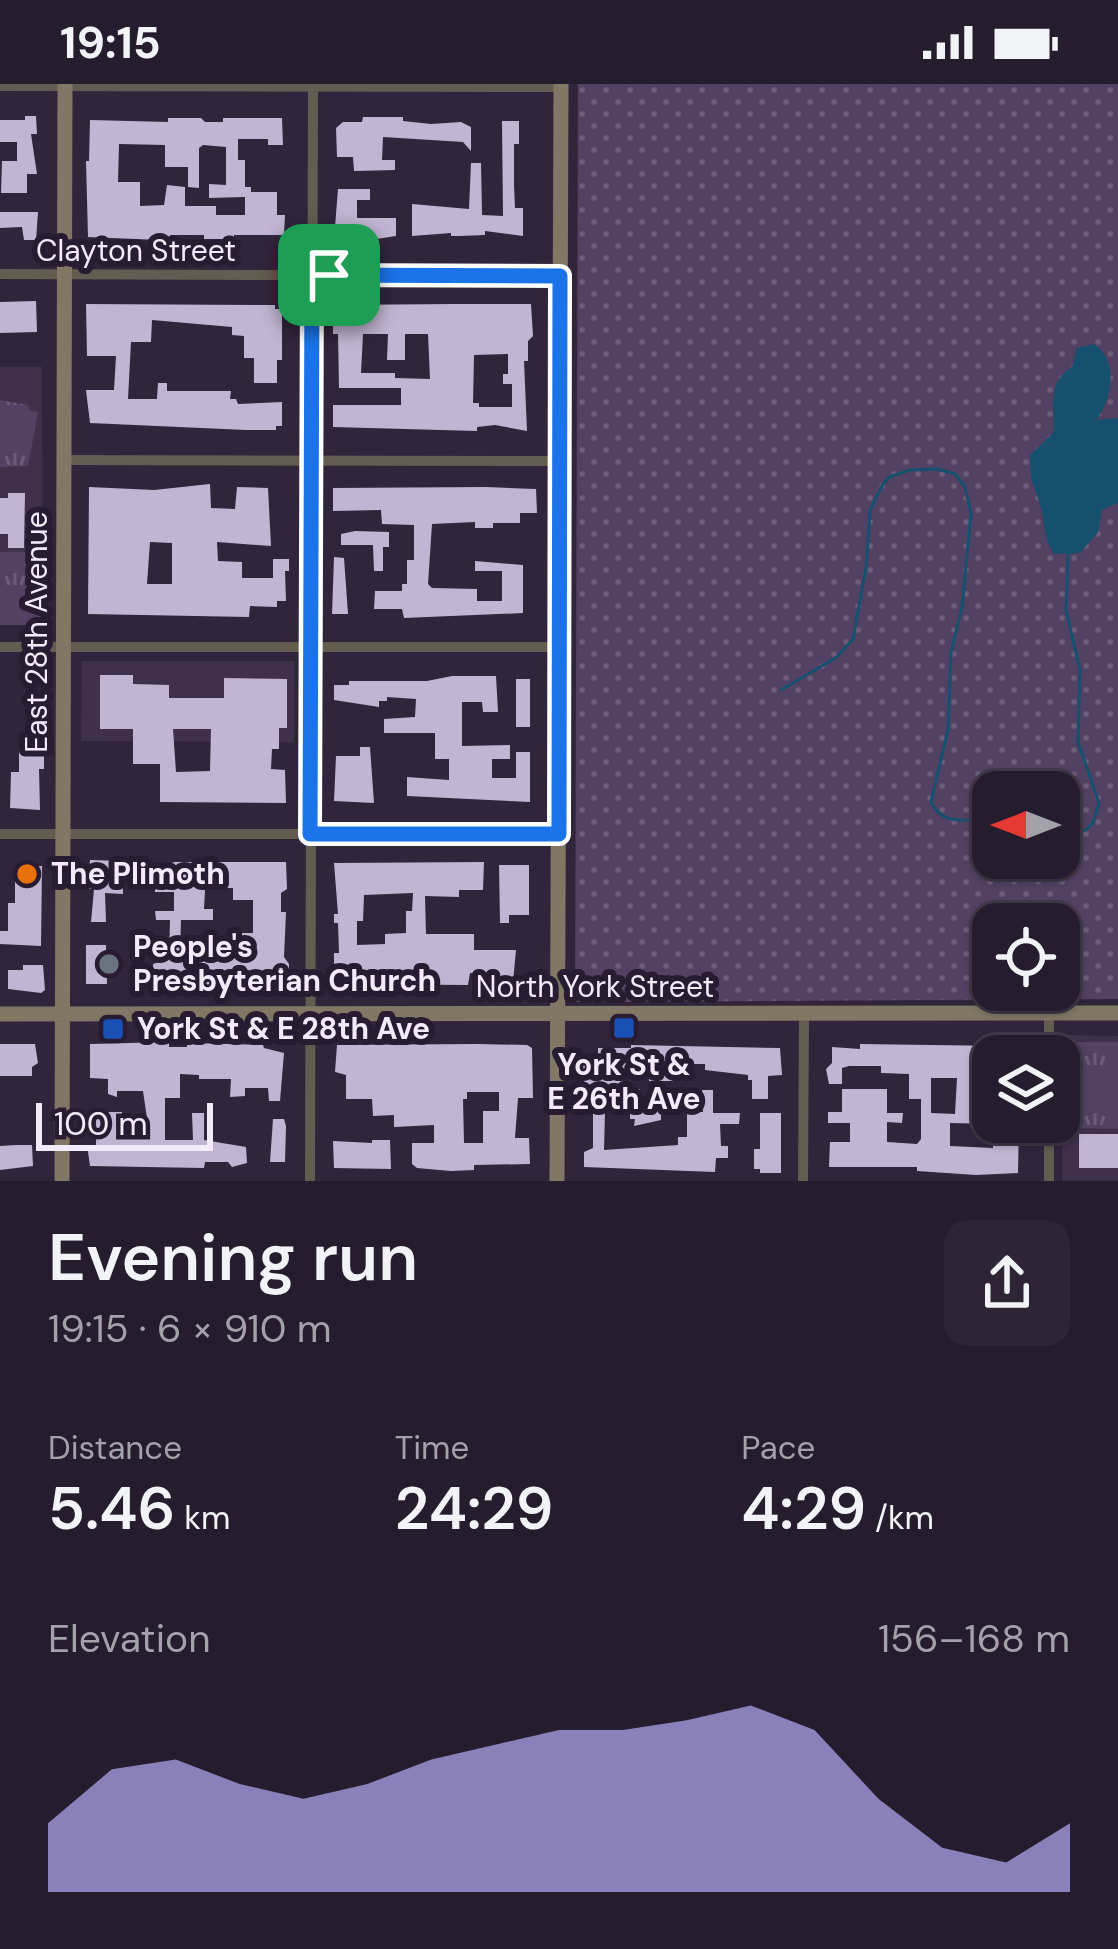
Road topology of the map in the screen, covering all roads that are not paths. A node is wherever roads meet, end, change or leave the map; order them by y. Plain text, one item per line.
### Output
1 (65, 85) edge
2 (313, 85) edge
3 (561, 85) edge
4 (0, 86) edge
5 (0, 274) edge
6 (64, 274) junction
7 (312, 275) junction
8 (560, 276) junction
9 (64, 460) junction
10 (311, 460) junction
11 (560, 461) junction
12 (0, 647) edge
13 (64, 647) junction
14 (311, 647) junction
15 (559, 647) junction
16 (0, 833) edge
17 (64, 834) junction
18 (310, 834) junction
19 (559, 834) junction
20 (1049, 1013) junction
21 (1118, 1013) edge
22 (0, 1014) edge
23 (63, 1014) junction
24 (310, 1014) junction
25 (558, 1014) junction
26 (804, 1015) junction
27 (1049, 1035) edge
28 (1049, 1143) edge
29 (62, 1181) edge
30 (310, 1181) edge
31 (557, 1181) edge
32 (803, 1181) edge
33 (1049, 1181) edge

1 - 2 street
1 - 4 street
1 - 6 street, East 28th Avenue
2 - 3 street
2 - 7 street
3 - 8 street
5 - 6 street, Clayton Street
6 - 7 street, Clayton Street
6 - 9 street, East 28th Avenue
7 - 8 street, Clayton Street
7 - 10 street
8 - 11 street
9 - 10 street
9 - 13 street, East 28th Avenue
10 - 11 street
10 - 14 street
11 - 15 street
12 - 13 street
13 - 14 street
13 - 17 street, East 28th Avenue
14 - 15 street
14 - 18 street
15 - 19 street
16 - 17 street
17 - 18 street
17 - 23 street, East 28th Avenue
18 - 19 street
18 - 24 street
19 - 25 street
20 - 21 street, North York Street
20 - 26 street, North York Street
20 - 27 street
22 - 23 street, North York Street
23 - 24 street, North York Street
23 - 29 street, East 28th Avenue
24 - 25 street, North York Street
24 - 30 street
25 - 26 street, North York Street
25 - 31 street
26 - 32 street
28 - 33 street

